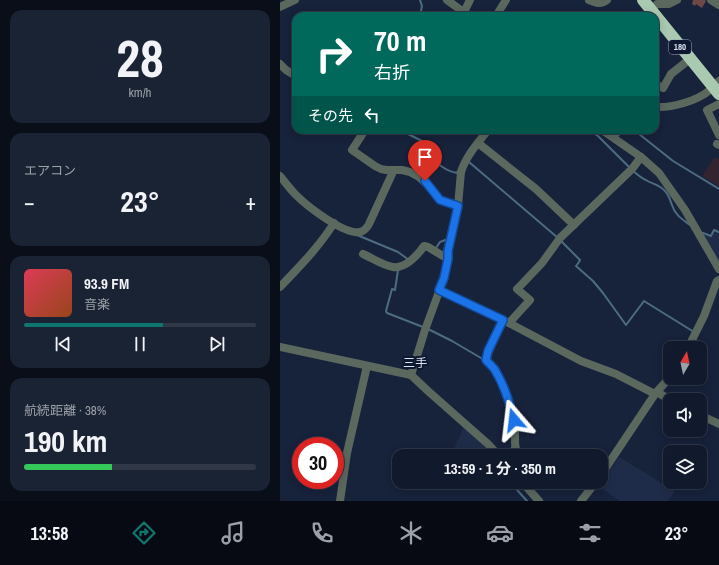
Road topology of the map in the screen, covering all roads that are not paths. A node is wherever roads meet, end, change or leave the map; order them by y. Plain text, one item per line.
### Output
1 (295, 0) edge
2 (447, 0) edge
3 (470, 0) edge
4 (506, 0) edge
5 (589, 0) edge
6 (607, 0) edge
7 (643, 0) edge
8 (677, 0) edge
9 (711, 0) edge
10 (719, 5) edge
11 (280, 7) edge
12 (654, 7) junction
13 (466, 12) edge
14 (498, 12) edge
15 (657, 12) edge
16 (659, 14) edge
17 (690, 59) junction
18 (280, 64) edge
19 (292, 74) edge
20 (659, 86) edge
21 (717, 88) edge
22 (719, 104) edge
23 (659, 108) edge
24 (362, 134) edge
25 (485, 134) edge
26 (608, 134) edge
27 (616, 134) edge
28 (719, 135) edge
29 (613, 137) junction
30 (478, 143) junction
31 (641, 157) junction
32 (393, 170) junction
33 (280, 176) edge
34 (457, 206) junction
35 (333, 225) junction
36 (574, 225) junction
37 (363, 254) dead end
38 (448, 259) junction
39 (719, 269) edge
40 (719, 280) edge
41 (280, 287) edge
42 (439, 290) junction
43 (506, 322) junction
44 (691, 341) edge
45 (280, 347) edge
46 (367, 366) junction
47 (410, 375) junction
48 (664, 385) edge
49 (657, 393) junction
50 (663, 396) edge
51 (707, 418) edge
52 (719, 424) edge
53 (493, 449) edge
54 (516, 449) edge
55 (608, 465) edge
56 (529, 489) edge
57 (590, 489) edge
58 (340, 501) edge
59 (540, 501) edge
60 (581, 501) edge

1 - 11 street
2 - 13 street
3 - 13 street
4 - 14 street
5 - 6 street
7 - 12 highway, 180
8 - 12 street
9 - 10 street
12 - 15 highway, 180
16 - 17 highway, 180
17 - 20 street
17 - 21 highway, 180
18 - 19 street
21 - 23 street
22 - 28 street
24 - 32 street
25 - 30 street
26 - 29 street
27 - 29 street
29 - 31 street
30 - 34 street
30 - 36 street
31 - 36 street
31 - 39 street
32 - 34 street
32 - 35 street
33 - 35 street
34 - 38 street
35 - 41 street
36 - 43 street
37 - 38 street
38 - 42 street
40 - 44 street
42 - 43 street
42 - 47 street
43 - 49 street
43 - 54 street
45 - 46 street
46 - 47 street
46 - 58 street
47 - 53 street
48 - 49 street
49 - 50 street
49 - 55 street
51 - 52 street
56 - 59 street
57 - 60 street

